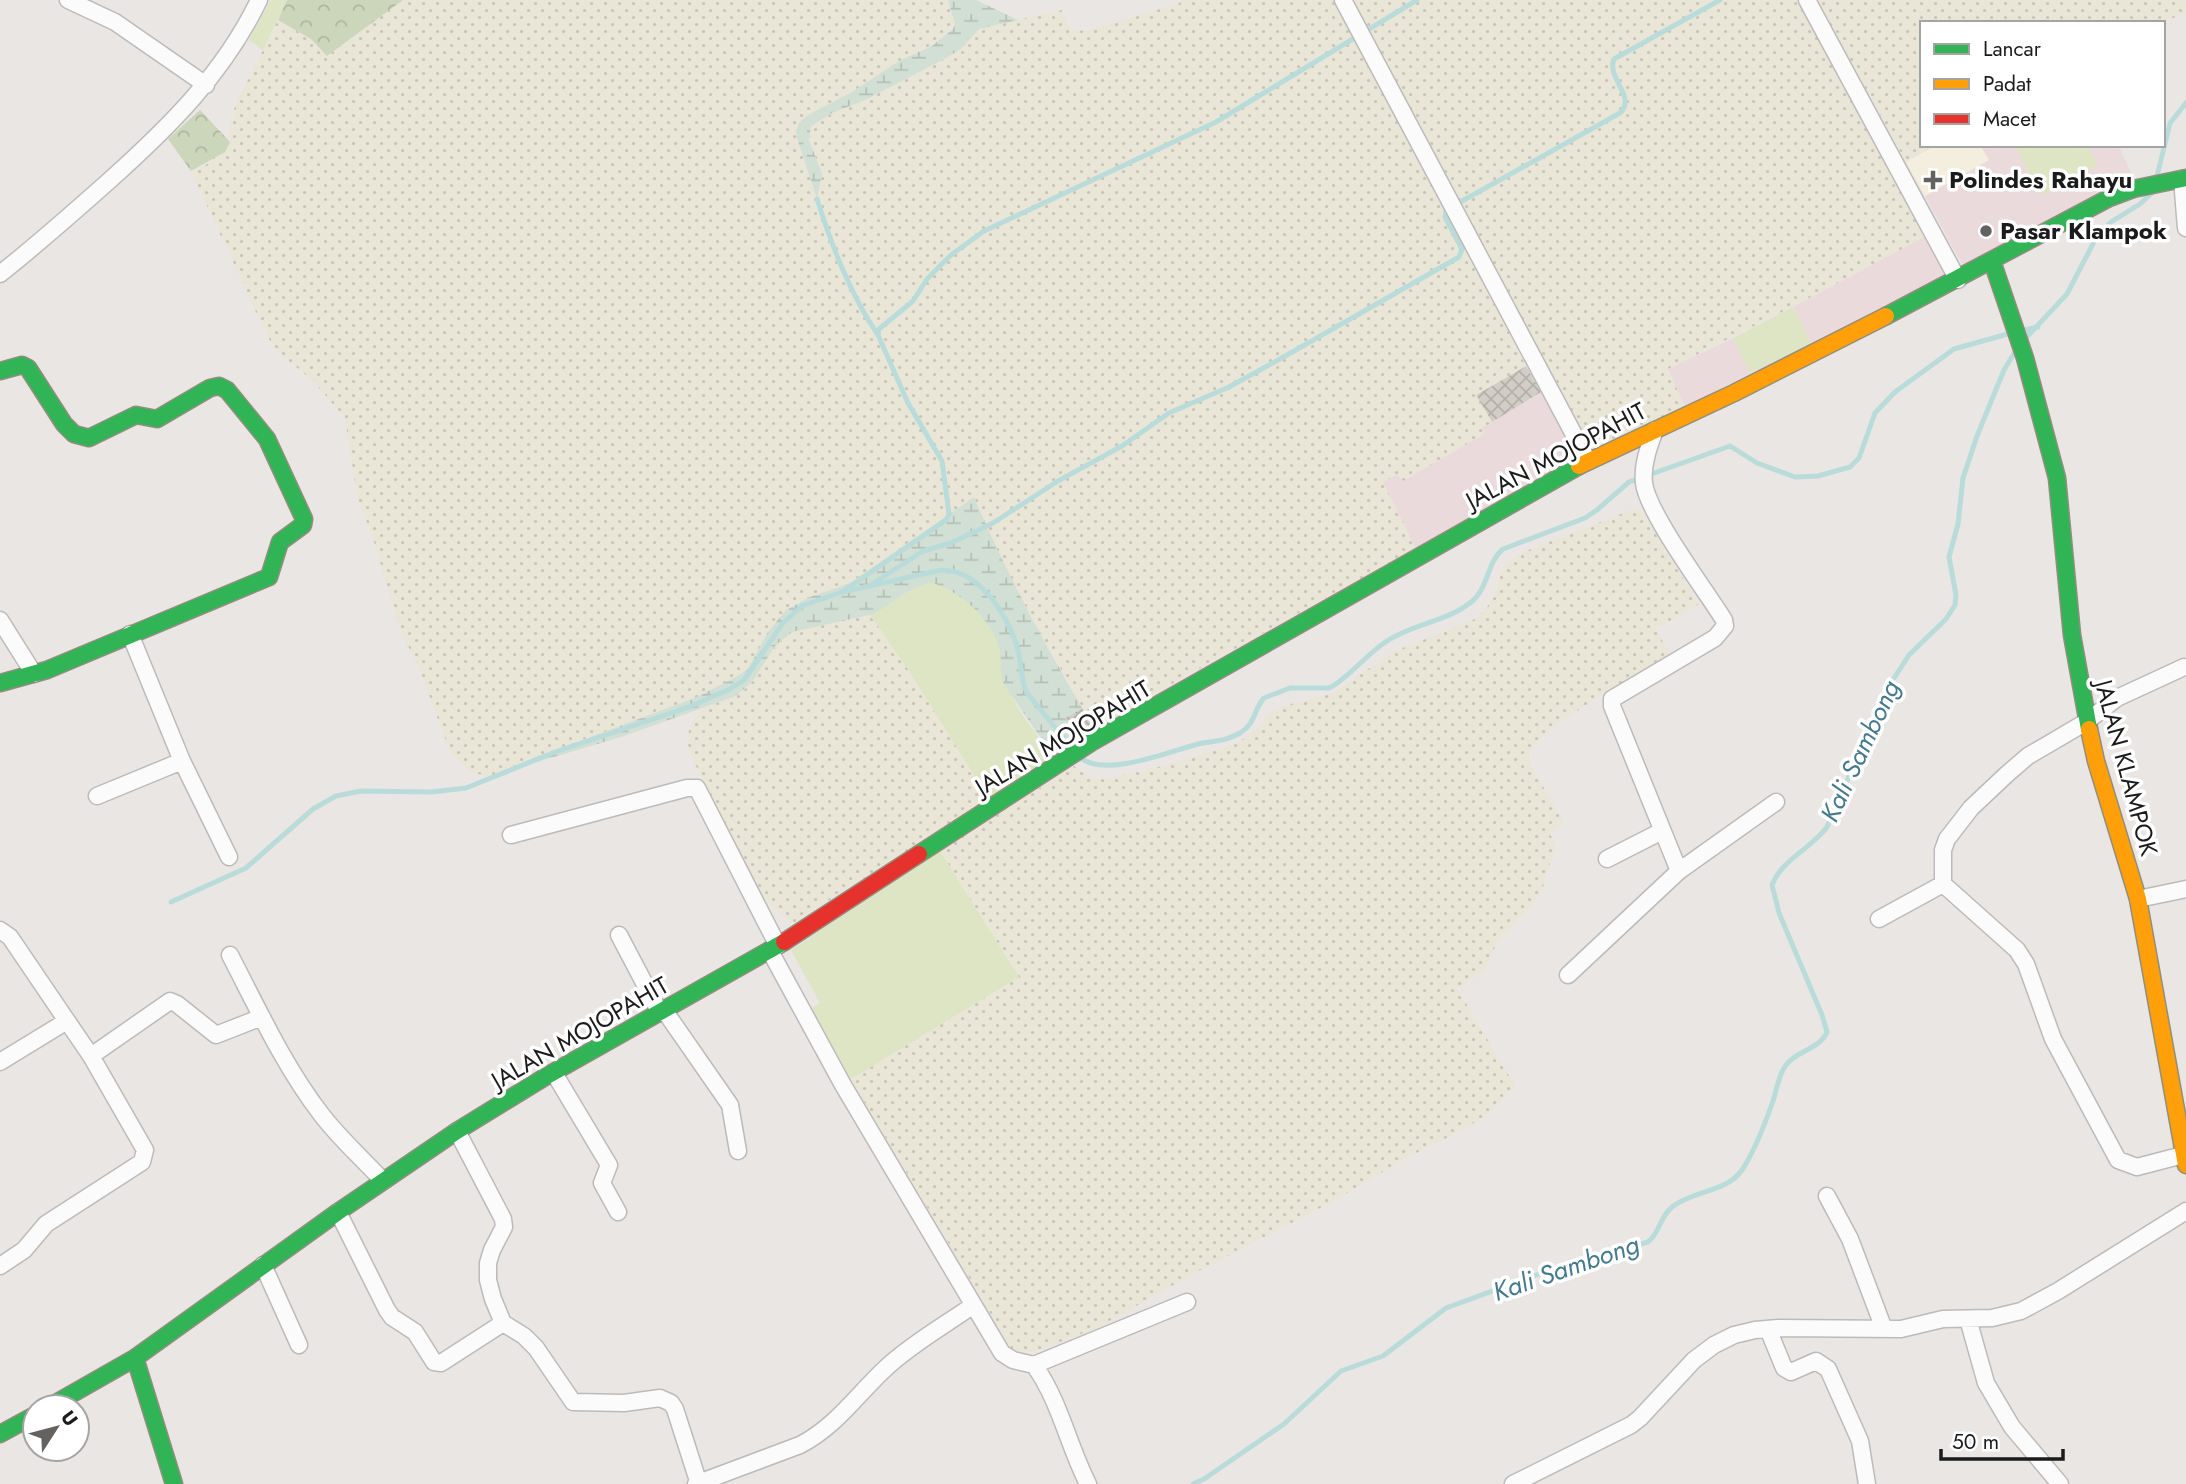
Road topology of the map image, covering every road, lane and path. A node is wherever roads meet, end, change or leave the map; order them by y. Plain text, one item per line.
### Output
1 (68, 0) edge
2 (259, 0) edge
3 (1343, 0) edge
4 (1807, 0) edge
5 (206, 86) junction
6 (2181, 179) edge
7 (2186, 228) edge
8 (1992, 261) junction
9 (0, 274) edge
10 (1958, 280) junction
11 (0, 371) edge
12 (1655, 429) junction
13 (1588, 461) junction
14 (0, 620) edge
15 (130, 634) junction
16 (2185, 667) edge
17 (34, 674) junction
18 (0, 683) edge
19 (2086, 722) junction
20 (182, 761) junction
21 (97, 796) dead end
22 (1776, 802) dead end
23 (1662, 831) junction
24 (511, 835) dead end
25 (229, 857) dead end
26 (1607, 859) dead end
27 (1679, 871) junction
28 (1943, 884) junction
29 (2186, 889) edge
30 (2138, 899) junction
31 (1879, 919) dead end
32 (0, 930) edge
33 (619, 935) dead end
34 (774, 949) junction
35 (230, 955) dead end
36 (1568, 975) dead end
37 (662, 1012) junction
38 (262, 1017) junction
39 (67, 1021) junction
40 (91, 1056) junction
41 (0, 1062) edge
42 (554, 1073) junction
43 (457, 1131) junction
44 (738, 1151) dead end
45 (2184, 1160) edge
46 (383, 1181) junction
47 (1828, 1196) dead end
48 (2186, 1211) edge
49 (338, 1212) junction
50 (618, 1212) dead end
51 (263, 1265) junction
52 (0, 1266) edge
53 (1187, 1302) dead end
54 (972, 1306) junction
55 (1968, 1320) junction
56 (503, 1323) junction
57 (1768, 1329) junction
58 (1884, 1329) junction
59 (299, 1346) dead end
60 (135, 1358) junction
61 (1034, 1365) junction
62 (74, 1393) edge
63 (21, 1423) edge
64 (0, 1434) edge
65 (174, 1484) edge
66 (698, 1484) edge
67 (1088, 1484) edge
68 (1513, 1484) edge
69 (1867, 1484) edge
70 (2060, 1484) edge

1 - 5 street
2 - 5 street
3 - 13 street
4 - 10 street
5 - 9 street
6 - 7 street
6 - 8 street, JALAN MOJOPAHIT
8 - 10 street, JALAN MOJOPAHIT
8 - 19 street, JALAN KLAMPOK
10 - 12 street, JALAN MOJOPAHIT
11 - 15 street
12 - 13 street, JALAN MOJOPAHIT
12 - 23 street
13 - 34 street, JALAN MOJOPAHIT
14 - 17 street
15 - 17 street
15 - 20 street
16 - 19 street
17 - 18 street
19 - 28 street
19 - 30 street, JALAN KLAMPOK
20 - 21 street
20 - 25 street
22 - 27 street
23 - 26 street
23 - 27 street
24 - 34 street
27 - 36 street
28 - 31 street
28 - 45 street
29 - 30 street
30 - 45 street, JALAN KLAMPOK
32 - 39 street
33 - 37 street
34 - 37 street, JALAN MOJOPAHIT
34 - 54 street
35 - 38 street
37 - 42 street, JALAN MOJOPAHIT
37 - 44 street
38 - 40 street
38 - 46 street
39 - 40 street
39 - 41 street
40 - 52 street
42 - 43 street, JALAN MOJOPAHIT
42 - 50 street
43 - 46 street, JALAN MOJOPAHIT
43 - 56 street
46 - 49 street, JALAN MOJOPAHIT
47 - 58 street
48 - 55 street
49 - 51 street, JALAN MOJOPAHIT
49 - 56 street
51 - 59 street
51 - 60 street, JALAN MOJOPAHIT
53 - 61 street
54 - 61 street
54 - 66 street
55 - 58 street
55 - 70 street
56 - 66 street
57 - 58 street
57 - 68 street
57 - 69 street
60 - 62 street, JALAN MOJOPAHIT
60 - 65 street
61 - 67 street
63 - 64 street

